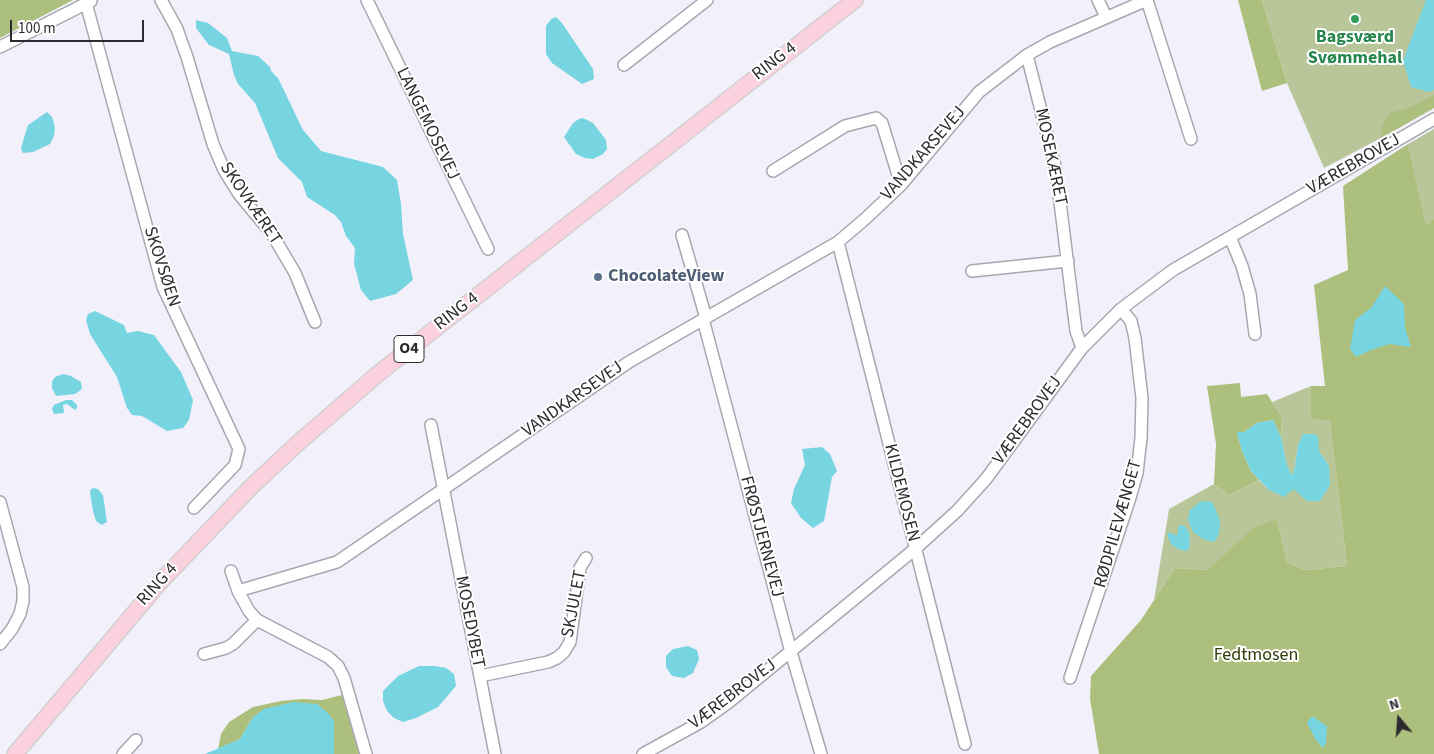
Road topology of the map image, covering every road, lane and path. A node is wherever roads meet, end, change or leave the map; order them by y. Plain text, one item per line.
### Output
1 (162, 0) edge
2 (367, 0) edge
3 (707, 0) edge
4 (855, 0) edge
5 (1098, 0) edge
6 (1147, 0) edge
7 (90, 2) edge
8 (1106, 17) junction
9 (0, 47) edge
10 (1027, 55) junction
11 (624, 65) dead end
12 (1434, 119) edge
13 (1191, 139) dead end
14 (773, 171) dead end
15 (901, 185) junction
16 (682, 235) dead end
17 (1230, 237) junction
18 (838, 242) junction
19 (488, 249) dead end
20 (1068, 261) junction
21 (972, 271) dead end
22 (1121, 309) junction
23 (704, 318) junction
24 (315, 322) dead end
25 (1254, 334) dead end
26 (1082, 348) junction
27 (431, 424) dead end
28 (444, 490) junction
29 (0, 502) edge
30 (194, 508) dead end
31 (915, 549) junction
32 (586, 558) dead end
33 (231, 572) dead end
34 (238, 591) junction
35 (257, 620) junction
36 (0, 644) edge
37 (791, 652) junction
38 (204, 654) dead end
39 (480, 676) junction
40 (1070, 678) dead end
41 (136, 740) dead end
42 (965, 744) dead end
43 (15, 754) edge
44 (123, 754) edge
45 (366, 754) edge
46 (495, 754) edge
47 (644, 754) edge
48 (821, 754) edge

1 - 24 street, SKOVKÆRET
2 - 19 street, LANGEMOSEVEJ
3 - 11 street
4 - 43 main road, RING 4 / O4
5 - 8 street
6 - 8 street, VANDKARSEVEJ
6 - 13 street
7 - 9 street
7 - 30 street, SKOVSØEN
8 - 10 street, VANDKARSEVEJ
10 - 15 street, VANDKARSEVEJ
10 - 20 street, MOSEKÆRET
12 - 17 street, VÆREBROVEJ
14 - 15 street
15 - 18 street, VANDKARSEVEJ
16 - 23 street
17 - 22 street, VÆREBROVEJ
17 - 25 street
18 - 23 street, VANDKARSEVEJ
18 - 31 street, KILDEMOSEN
20 - 21 street
20 - 26 street, MOSEKÆRET
22 - 26 street, VÆREBROVEJ
22 - 40 street, RØDPILEVÆNGET
23 - 28 street, VANDKARSEVEJ
23 - 37 street, FRØSTJERNEVEJ
26 - 31 street, VÆREBROVEJ
27 - 28 street
28 - 34 street, VANDKARSEVEJ
28 - 39 street, MOSEDYBET
29 - 36 street
31 - 37 street, VÆREBROVEJ
31 - 42 street, KILDEMOSEN
32 - 39 street, SKJULET
33 - 34 street
34 - 35 street
35 - 38 street
35 - 45 street
37 - 47 street, VÆREBROVEJ
37 - 48 street, FRØSTJERNEVEJ
39 - 46 street, MOSEDYBET
41 - 44 street

